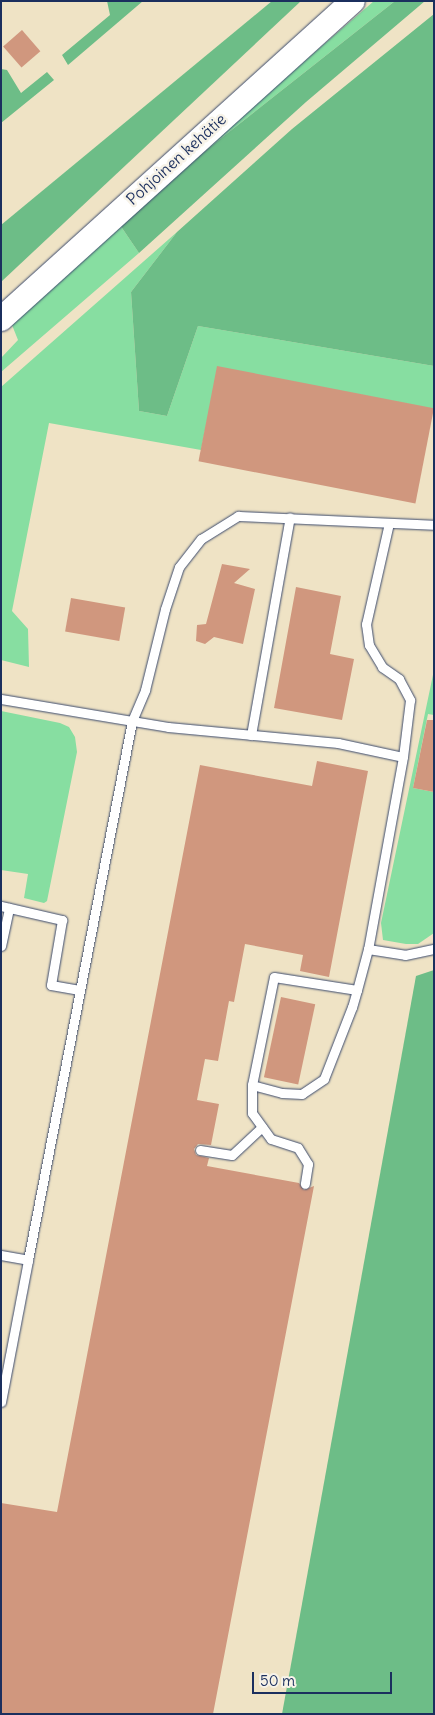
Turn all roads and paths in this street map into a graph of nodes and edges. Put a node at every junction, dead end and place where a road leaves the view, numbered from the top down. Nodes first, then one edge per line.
1 (353, 1) edge
2 (1, 318) edge
3 (290, 516) junction
4 (389, 523) junction
5 (434, 525) edge
6 (1, 699) edge
7 (132, 721) junction
8 (251, 735) junction
9 (403, 756) junction
10 (5, 907) edge
11 (1, 946) edge
12 (368, 949) junction
13 (434, 949) edge
14 (80, 990) junction
15 (356, 990) junction
16 (252, 1085) junction
17 (262, 1127) junction
18 (200, 1150) dead end
19 (305, 1184) dead end
20 (1, 1256) edge
21 (28, 1260) junction
22 (1, 1402) edge

1 - 2 main road, Pohjoinen kehätie
3 - 4 lane
3 - 7 lane
3 - 8 lane
4 - 5 lane
4 - 9 lane
6 - 7 lane
7 - 8 lane
7 - 14 lane
8 - 9 lane
9 - 12 lane
10 - 11 lane
10 - 14 lane
12 - 13 lane
12 - 15 lane
14 - 21 lane
15 - 16 lane
15 - 16 lane
16 - 17 lane
17 - 18 lane
17 - 19 lane
20 - 21 lane
21 - 22 lane

